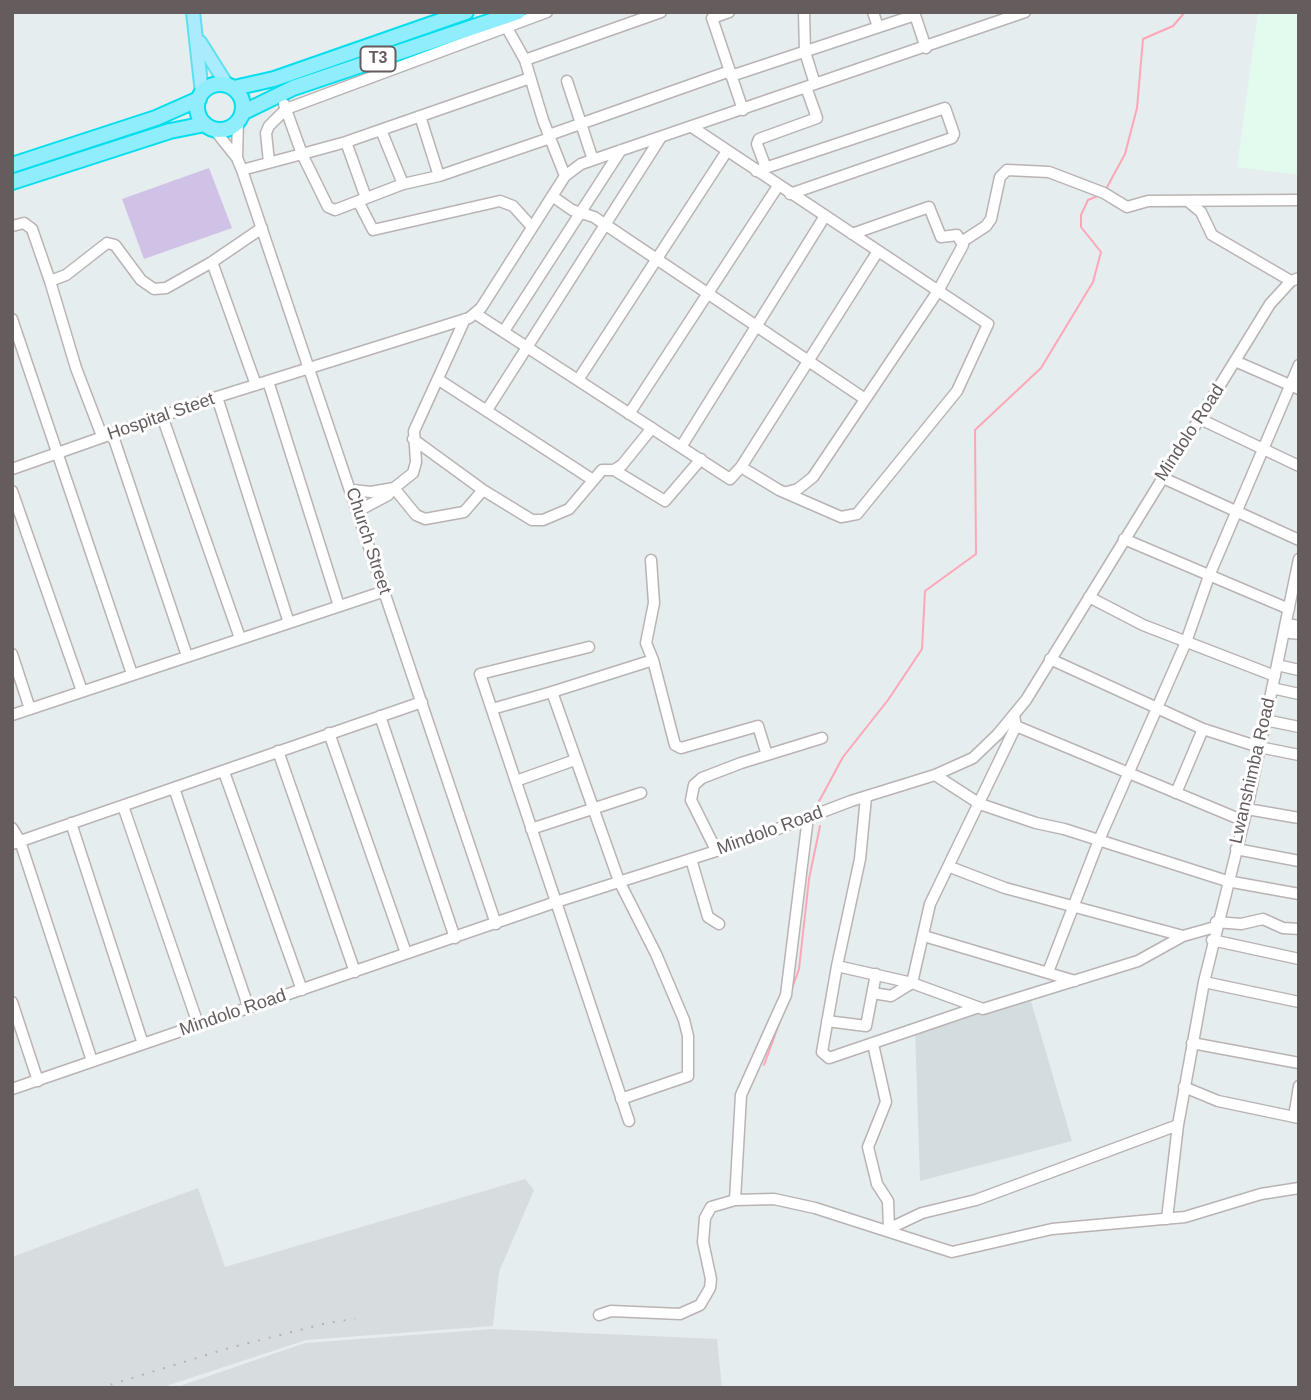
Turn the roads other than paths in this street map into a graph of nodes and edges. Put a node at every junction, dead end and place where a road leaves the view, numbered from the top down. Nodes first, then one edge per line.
1 (193, 12) edge
2 (466, 12) edge
3 (517, 12) edge
4 (547, 12) edge
5 (661, 12) edge
6 (729, 12) edge
7 (804, 12) edge
8 (873, 12) edge
9 (1025, 12) edge
10 (914, 13) edge
11 (711, 15) edge
12 (504, 22) junction
13 (878, 27) junction
14 (197, 35) junction
15 (926, 48) junction
16 (805, 52) junction
17 (525, 60) junction
18 (731, 74) junction
19 (530, 78) junction
20 (567, 81) dead end
21 (811, 86) junction
22 (230, 87) junction
23 (280, 93) junction
24 (200, 96) junction
25 (286, 109) junction
26 (743, 110) junction
27 (420, 116) junction
28 (240, 117) junction
29 (580, 124) junction
30 (209, 126) junction
31 (692, 127) junction
32 (381, 130) junction
33 (549, 136) junction
34 (662, 137) junction
35 (346, 142) junction
36 (621, 150) junction
37 (727, 151) junction
38 (302, 154) junction
39 (237, 159) junction
40 (593, 160) junction
41 (269, 162) junction
42 (12, 165) edge
43 (242, 170) junction
44 (761, 170) junction
45 (439, 176) junction
46 (565, 176) junction
47 (12, 182) edge
48 (403, 184) junction
49 (778, 186) junction
50 (790, 194) junction
51 (552, 196) junction
52 (362, 200) junction
53 (1299, 201) edge
54 (1190, 203) junction
55 (582, 212) junction
56 (825, 216) junction
57 (12, 226) edge
58 (606, 226) junction
59 (532, 227) junction
60 (262, 229) junction
61 (852, 234) junction
62 (963, 241) junction
63 (877, 251) junction
64 (656, 260) junction
65 (212, 262) junction
66 (1295, 279) edge
67 (50, 281) junction
68 (938, 290) junction
69 (707, 293) junction
70 (476, 314) junction
71 (12, 319) edge
72 (465, 319) junction
73 (756, 324) junction
74 (503, 331) junction
75 (528, 347) junction
76 (807, 358) junction
77 (1235, 361) junction
78 (1299, 365) edge
79 (310, 367) junction
80 (439, 380) junction
81 (578, 380) junction
82 (268, 381) junction
83 (256, 385) junction
84 (1294, 387) edge
85 (217, 397) junction
86 (865, 399) junction
87 (487, 410) junction
88 (629, 414) junction
89 (162, 416) junction
90 (1200, 419) junction
91 (652, 428) junction
92 (107, 435) junction
93 (413, 439) junction
94 (681, 447) junction
95 (1262, 449) junction
96 (57, 453) junction
97 (701, 459) junction
98 (1299, 466) edge
99 (741, 467) junction
100 (12, 469) edge
101 (614, 470) junction
102 (1161, 477) junction
103 (593, 480) junction
104 (394, 488) junction
105 (352, 489) junction
106 (483, 490) junction
107 (12, 491) edge
108 (787, 492) junction
109 (358, 511) junction
110 (1237, 514) junction
111 (1124, 539) junction
112 (1299, 540) edge
113 (1299, 559) edge
114 (651, 560) dead end
115 (1209, 576) junction
116 (385, 591) junction
117 (1089, 597) junction
118 (340, 606) junction
119 (1289, 609) junction
120 (289, 623) junction
121 (1299, 626) edge
122 (1285, 628) junction
123 (1299, 634) edge
124 (240, 638) junction
125 (1186, 642) junction
126 (589, 647) dead end
127 (12, 654) edge
128 (187, 656) junction
129 (1051, 659) junction
130 (653, 660) junction
131 (1277, 665) junction
132 (1299, 670) edge
133 (132, 674) junction
134 (1275, 676) junction
135 (1272, 688) junction
136 (82, 691) junction
137 (552, 692) junction
138 (1299, 694) edge
139 (422, 702) junction
140 (1157, 706) junction
141 (30, 709) junction
142 (492, 709) junction
143 (12, 715) edge
144 (380, 716) junction
145 (1265, 720) junction
146 (1015, 721) junction
147 (1299, 727) edge
148 (1203, 729) junction
149 (329, 733) junction
150 (822, 738) dead end
151 (1259, 747) junction
152 (278, 751) junction
153 (767, 755) junction
154 (1299, 755) edge
155 (575, 760) junction
156 (224, 772) junction
157 (1129, 772) junction
158 (935, 775) junction
159 (516, 782) junction
160 (174, 788) junction
161 (640, 793) dead end
162 (1176, 793) junction
163 (866, 797) junction
164 (980, 804) junction
165 (123, 806) junction
166 (594, 808) junction
167 (1247, 809) junction
168 (808, 817) junction
169 (1299, 818) edge
170 (1244, 821) junction
171 (71, 823) junction
172 (12, 828) edge
173 (531, 829) junction
174 (1099, 840) junction
175 (16, 842) edge
176 (1236, 849) junction
177 (716, 850) junction
178 (691, 859) junction
179 (1299, 861) edge
180 (950, 867) junction
181 (619, 881) junction
182 (1227, 881) junction
183 (1299, 894) edge
184 (556, 902) junction
185 (1072, 906) junction
186 (496, 924) junction
187 (719, 924) dead end
188 (1216, 925) junction
189 (1299, 929) edge
190 (924, 936) junction
191 (1183, 936) junction
192 (455, 938) junction
193 (1212, 940) junction
194 (406, 953) junction
195 (1299, 958) edge
196 (837, 966) junction
197 (355, 972) junction
198 (1048, 972) junction
199 (876, 974) junction
200 (1076, 981) junction
201 (1204, 982) junction
202 (912, 983) junction
203 (302, 990) junction
204 (873, 993) junction
205 (12, 1002) edge
206 (1299, 1002) edge
207 (248, 1006) junction
208 (976, 1008) junction
209 (827, 1021) junction
210 (198, 1024) junction
211 (1192, 1042) junction
212 (143, 1044) junction
213 (873, 1045) junction
214 (92, 1062) junction
215 (1299, 1063) edge
216 (38, 1081) junction
217 (1184, 1087) junction
218 (12, 1089) edge
219 (1298, 1090) edge
220 (621, 1099) junction
221 (1296, 1117) edge
222 (629, 1121) dead end
223 (1178, 1125) junction
224 (1299, 1188) edge
225 (734, 1200) junction
226 (1167, 1219) junction
227 (888, 1230) junction
228 (599, 1315) dead end

1 - 14 main road
2 - 22 highway, T3
3 - 12 highway, T3
4 - 12 street
5 - 17 street
6 - 11 street
7 - 16 street
8 - 13 street
9 - 15 street
10 - 13 street
10 - 15 street
11 - 18 street
12 - 17 street
12 - 23 highway, T3
12 - 25 street
13 - 16 street
14 - 22 main road
14 - 24 main road
15 - 21 street
16 - 18 street
16 - 21 street
17 - 19 street
18 - 26 street
18 - 29 street
19 - 27 street
19 - 33 street
20 - 29 street
21 - 26 street
21 - 44 street
22 - 24 highway
22 - 28 highway
23 - 25 street
23 - 28 highway, T3
24 - 30 highway
24 - 42 highway
25 - 38 street
25 - 41 street
26 - 31 street
27 - 32 street
27 - 45 street
28 - 30 highway
28 - 39 street
29 - 33 street
29 - 40 street
30 - 39 street
30 - 47 highway
31 - 34 street
31 - 37 street
32 - 35 street
32 - 48 street
33 - 45 street
33 - 46 street
34 - 36 street
34 - 58 street
35 - 38 street
35 - 52 street
36 - 40 street
36 - 55 street
37 - 44 street
37 - 64 street
38 - 41 street
38 - 52 street
39 - 43 street, Church Street
40 - 46 street
41 - 43 street
43 - 60 street, Church Street
44 - 49 street
44 - 50 street
45 - 48 street
46 - 51 street
48 - 52 street
49 - 50 street
49 - 69 street
50 - 56 street
51 - 55 street
51 - 59 street
52 - 59 street
53 - 54 street
54 - 62 street
54 - 66 street
55 - 58 street
55 - 74 street
56 - 61 street
56 - 73 street
57 - 67 street
58 - 64 street
58 - 75 street
59 - 70 street
60 - 65 street
60 - 79 street, Church Street
61 - 62 street
61 - 63 street
62 - 68 street
63 - 68 street
63 - 76 street
64 - 69 street
64 - 81 street
65 - 67 street
65 - 83 street
66 - 77 street, Mindolo Road
67 - 92 street
68 - 86 street
68 - 108 street
69 - 73 street
69 - 88 street
70 - 72 street, Hospital Steet
70 - 74 street
71 - 96 street
72 - 79 street, Hospital Steet
72 - 80 street
73 - 76 street
73 - 94 street
74 - 75 street
75 - 81 street
75 - 87 street
76 - 86 street
76 - 99 street
77 - 84 street
77 - 90 street, Mindolo Road
78 - 84 street
79 - 82 street, Hospital Steet
79 - 105 street, Church Street
80 - 87 street
80 - 93 street
81 - 88 street
82 - 83 street, Hospital Steet
82 - 118 street
83 - 85 street, Hospital Steet
84 - 95 street
85 - 89 street, Hospital Steet
85 - 120 street
86 - 108 street
87 - 103 street
88 - 91 street
89 - 92 street, Hospital Steet
89 - 124 street
90 - 95 street
90 - 102 street, Mindolo Road
91 - 94 street
91 - 101 street
92 - 96 street, Hospital Steet
92 - 128 street
93 - 104 street
93 - 106 street
94 - 97 street
95 - 98 street
95 - 110 street
96 - 100 street, Hospital Steet
96 - 133 street
97 - 99 street
97 - 101 street
99 - 108 street
101 - 103 street
102 - 110 street
102 - 111 street, Mindolo Road
103 - 106 street
104 - 105 street
104 - 106 street
104 - 109 street
105 - 109 street, Church Street
107 - 136 street
109 - 116 street, Church Street
110 - 112 street
110 - 115 street
111 - 115 street
111 - 117 street, Mindolo Road
113 - 119 street, Lwanshimba Road
114 - 130 street
115 - 119 street
115 - 125 street
116 - 118 street
116 - 139 street, Church Street
117 - 125 street
117 - 129 street, Mindolo Road
118 - 120 street
119 - 122 street, Lwanshimba Road
120 - 124 street
121 - 122 street
122 - 123 street
122 - 131 street, Lwanshimba Road
124 - 128 street
125 - 134 street
125 - 140 street
126 - 142 street
127 - 141 street
128 - 133 street
129 - 140 street
129 - 146 street, Mindolo Road
130 - 137 street
130 - 153 street
131 - 132 street
131 - 134 street, Lwanshimba Road
133 - 136 street
134 - 135 street, Lwanshimba Road
135 - 138 street
135 - 145 street, Lwanshimba Road
136 - 141 street
137 - 142 street
137 - 155 street
139 - 144 street
139 - 186 street, Church Street
140 - 148 street
140 - 157 street
141 - 143 street
142 - 159 street
144 - 149 street
144 - 192 street
145 - 147 street
145 - 151 street, Lwanshimba Road
146 - 157 street
146 - 158 street, Mindolo Road
146 - 164 street
148 - 151 street
148 - 162 street
149 - 152 street
149 - 194 street
150 - 153 street
151 - 154 street
151 - 167 street, Lwanshimba Road
152 - 156 street
152 - 197 street
153 - 177 street
155 - 159 street
155 - 166 street
156 - 160 street
156 - 203 street
157 - 162 street
157 - 174 street
158 - 163 street, Mindolo Road
158 - 164 street
159 - 173 street
160 - 165 street
160 - 207 street
161 - 166 street
162 - 170 street
163 - 168 street, Mindolo Road
163 - 196 street
164 - 174 street
164 - 180 street
165 - 171 street
165 - 210 street
166 - 173 street
166 - 181 street
167 - 169 street
167 - 170 street, Lwanshimba Road
168 - 177 street, Mindolo Road
168 - 225 street
170 - 176 street, Lwanshimba Road
171 - 175 street
171 - 212 street
172 - 175 street
173 - 184 street
174 - 182 street
174 - 185 street
175 - 214 street
176 - 179 street
176 - 182 street, Lwanshimba Road
177 - 178 street, Mindolo Road
178 - 181 street, Mindolo Road
178 - 187 street
180 - 185 street
180 - 190 street
181 - 184 street, Mindolo Road
181 - 220 street
182 - 183 street
182 - 188 street, Lwanshimba Road
184 - 186 street, Mindolo Road
184 - 220 street
185 - 191 street
185 - 198 street
186 - 192 street, Mindolo Road
188 - 189 street
188 - 191 street
188 - 193 street, Lwanshimba Road
190 - 198 street
190 - 202 street
191 - 200 street
192 - 194 street, Mindolo Road
193 - 195 street
193 - 201 street, Lwanshimba Road
194 - 197 street, Mindolo Road
196 - 199 street
196 - 209 street
197 - 203 street, Mindolo Road
198 - 200 street
199 - 202 street
199 - 204 street
200 - 208 street
201 - 206 street
201 - 211 street, Lwanshimba Road
202 - 204 street
202 - 208 street
203 - 207 street, Mindolo Road
204 - 209 street
205 - 216 street
207 - 210 street, Mindolo Road
208 - 213 street
209 - 213 street
210 - 212 street, Mindolo Road
211 - 215 street
211 - 217 street, Lwanshimba Road
212 - 214 street, Mindolo Road
213 - 227 street
214 - 216 street, Mindolo Road
216 - 218 street, Mindolo Road
217 - 221 street
217 - 223 street, Lwanshimba Road
219 - 221 street
220 - 222 street
223 - 226 street, Lwanshimba Road
223 - 227 street
224 - 226 street
225 - 227 street
225 - 228 street
226 - 227 street

